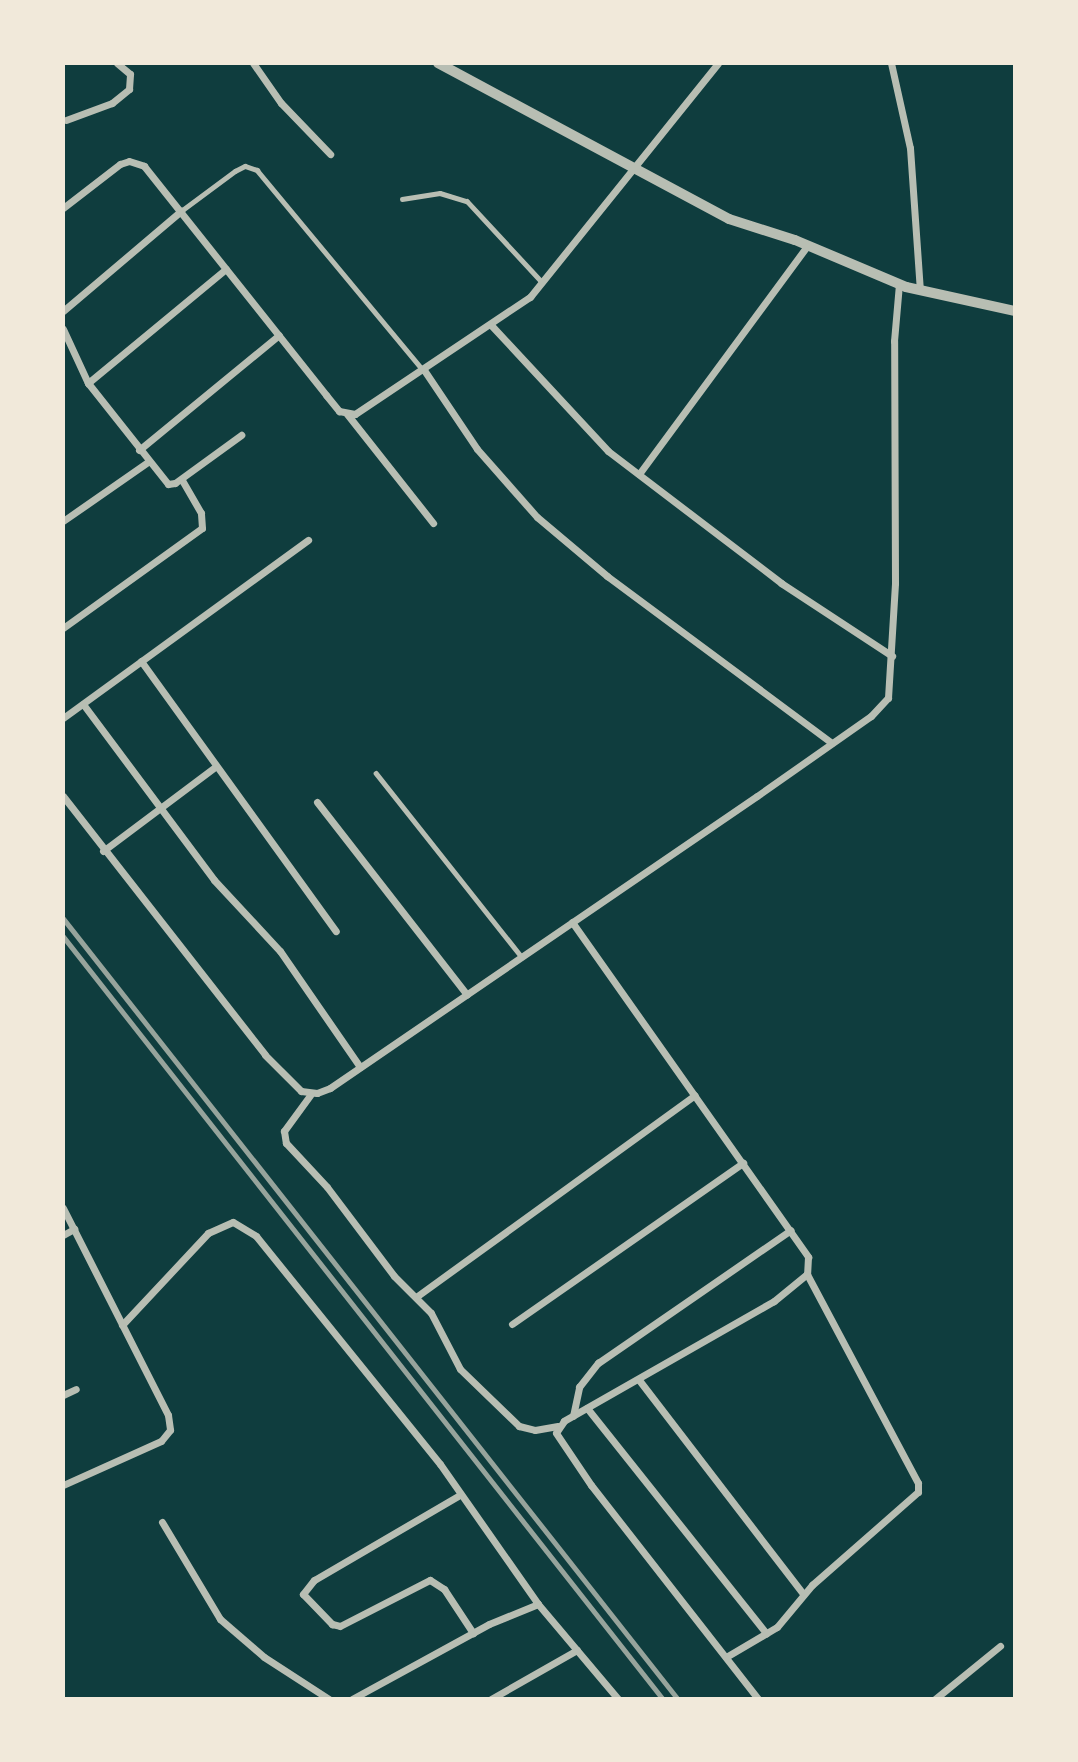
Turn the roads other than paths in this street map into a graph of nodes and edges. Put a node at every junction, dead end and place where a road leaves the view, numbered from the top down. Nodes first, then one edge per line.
1 (117, 63) edge
2 (253, 63) edge
3 (438, 63) edge
4 (718, 63) edge
5 (891, 63) edge
6 (66, 120) dead end
7 (330, 154) dead end
8 (636, 169) junction
9 (402, 198) dead end
10 (63, 208) edge
11 (181, 211) junction
12 (808, 245) junction
13 (226, 269) junction
14 (543, 283) junction
15 (899, 284) junction
16 (920, 290) junction
17 (63, 311) edge
18 (1015, 311) edge
19 (491, 325) junction
20 (63, 329) edge
21 (279, 335) junction
22 (424, 370) junction
23 (88, 383) junction
24 (347, 414) junction
25 (241, 435) dead end
26 (139, 450) junction
27 (148, 462) junction
28 (639, 474) junction
29 (181, 479) junction
30 (63, 521) edge
31 (433, 523) dead end
32 (308, 541) dead end
33 (63, 628) edge
34 (892, 656) junction
35 (141, 661) junction
36 (83, 704) junction
37 (63, 718) edge
38 (832, 743) junction
39 (215, 767) junction
40 (376, 773) dead end
41 (63, 796) edge
42 (317, 802) dead end
43 (160, 808) junction
44 (103, 852) junction
45 (572, 922) junction
46 (336, 930) dead end
47 (522, 957) junction
48 (467, 995) junction
49 (360, 1067) junction
50 (311, 1094) junction
51 (695, 1095) junction
52 (743, 1163) junction
53 (63, 1208) edge
54 (74, 1229) junction
55 (790, 1230) junction
56 (63, 1235) edge
57 (807, 1274) junction
58 (416, 1297) junction
59 (513, 1324) dead end
60 (122, 1325) junction
61 (639, 1380) junction
62 (76, 1389) dead end
63 (63, 1395) edge
64 (587, 1408) junction
65 (573, 1416) junction
66 (558, 1426) junction
67 (63, 1485) edge
68 (458, 1496) junction
69 (162, 1522) dead end
70 (803, 1594) junction
71 (538, 1604) junction
72 (473, 1633) junction
73 (766, 1633) junction
74 (1000, 1646) dead end
75 (577, 1650) junction
76 (726, 1657) junction
77 (329, 1699) edge
78 (352, 1699) edge
79 (491, 1699) edge
80 (618, 1699) edge
81 (758, 1699) edge
82 (935, 1699) edge

1 - 6 street
2 - 7 street
3 - 8 street
4 - 8 street
5 - 16 street
8 - 12 street
8 - 14 street
9 - 14 lane
10 - 11 street
11 - 13 street
11 - 17 street
11 - 22 lane
12 - 15 street
12 - 28 street
13 - 21 street
13 - 23 street
14 - 19 street
15 - 16 street
15 - 34 street
16 - 18 street
19 - 22 street
19 - 28 street
20 - 23 street
21 - 24 street
21 - 26 street
22 - 24 street
22 - 38 street
23 - 26 street
24 - 31 street
25 - 29 street
26 - 27 street
27 - 29 street
27 - 30 street
28 - 34 street
29 - 33 street
32 - 35 street
34 - 38 street
35 - 36 street
35 - 39 street
36 - 37 street
36 - 43 street
38 - 45 street
39 - 43 street
39 - 46 street
40 - 47 lane
41 - 44 street
42 - 48 street
43 - 44 street
43 - 49 street
44 - 50 street
45 - 47 street
45 - 51 street
47 - 48 street
48 - 49 street
49 - 50 street
50 - 58 street
51 - 52 street
51 - 58 street
52 - 55 street
52 - 59 street
53 - 54 street
54 - 56 street
54 - 60 street
55 - 57 street
55 - 65 street
57 - 61 street
57 - 70 street
58 - 66 street
60 - 67 street
60 - 68 street
61 - 64 street
61 - 70 street
62 - 63 street
64 - 65 street
64 - 73 street
65 - 66 street
66 - 76 street
68 - 71 street
68 - 72 street
69 - 77 street
70 - 73 street
71 - 72 street
71 - 75 street
72 - 78 street
73 - 76 street
74 - 82 street
75 - 79 street
75 - 80 street
76 - 81 street

